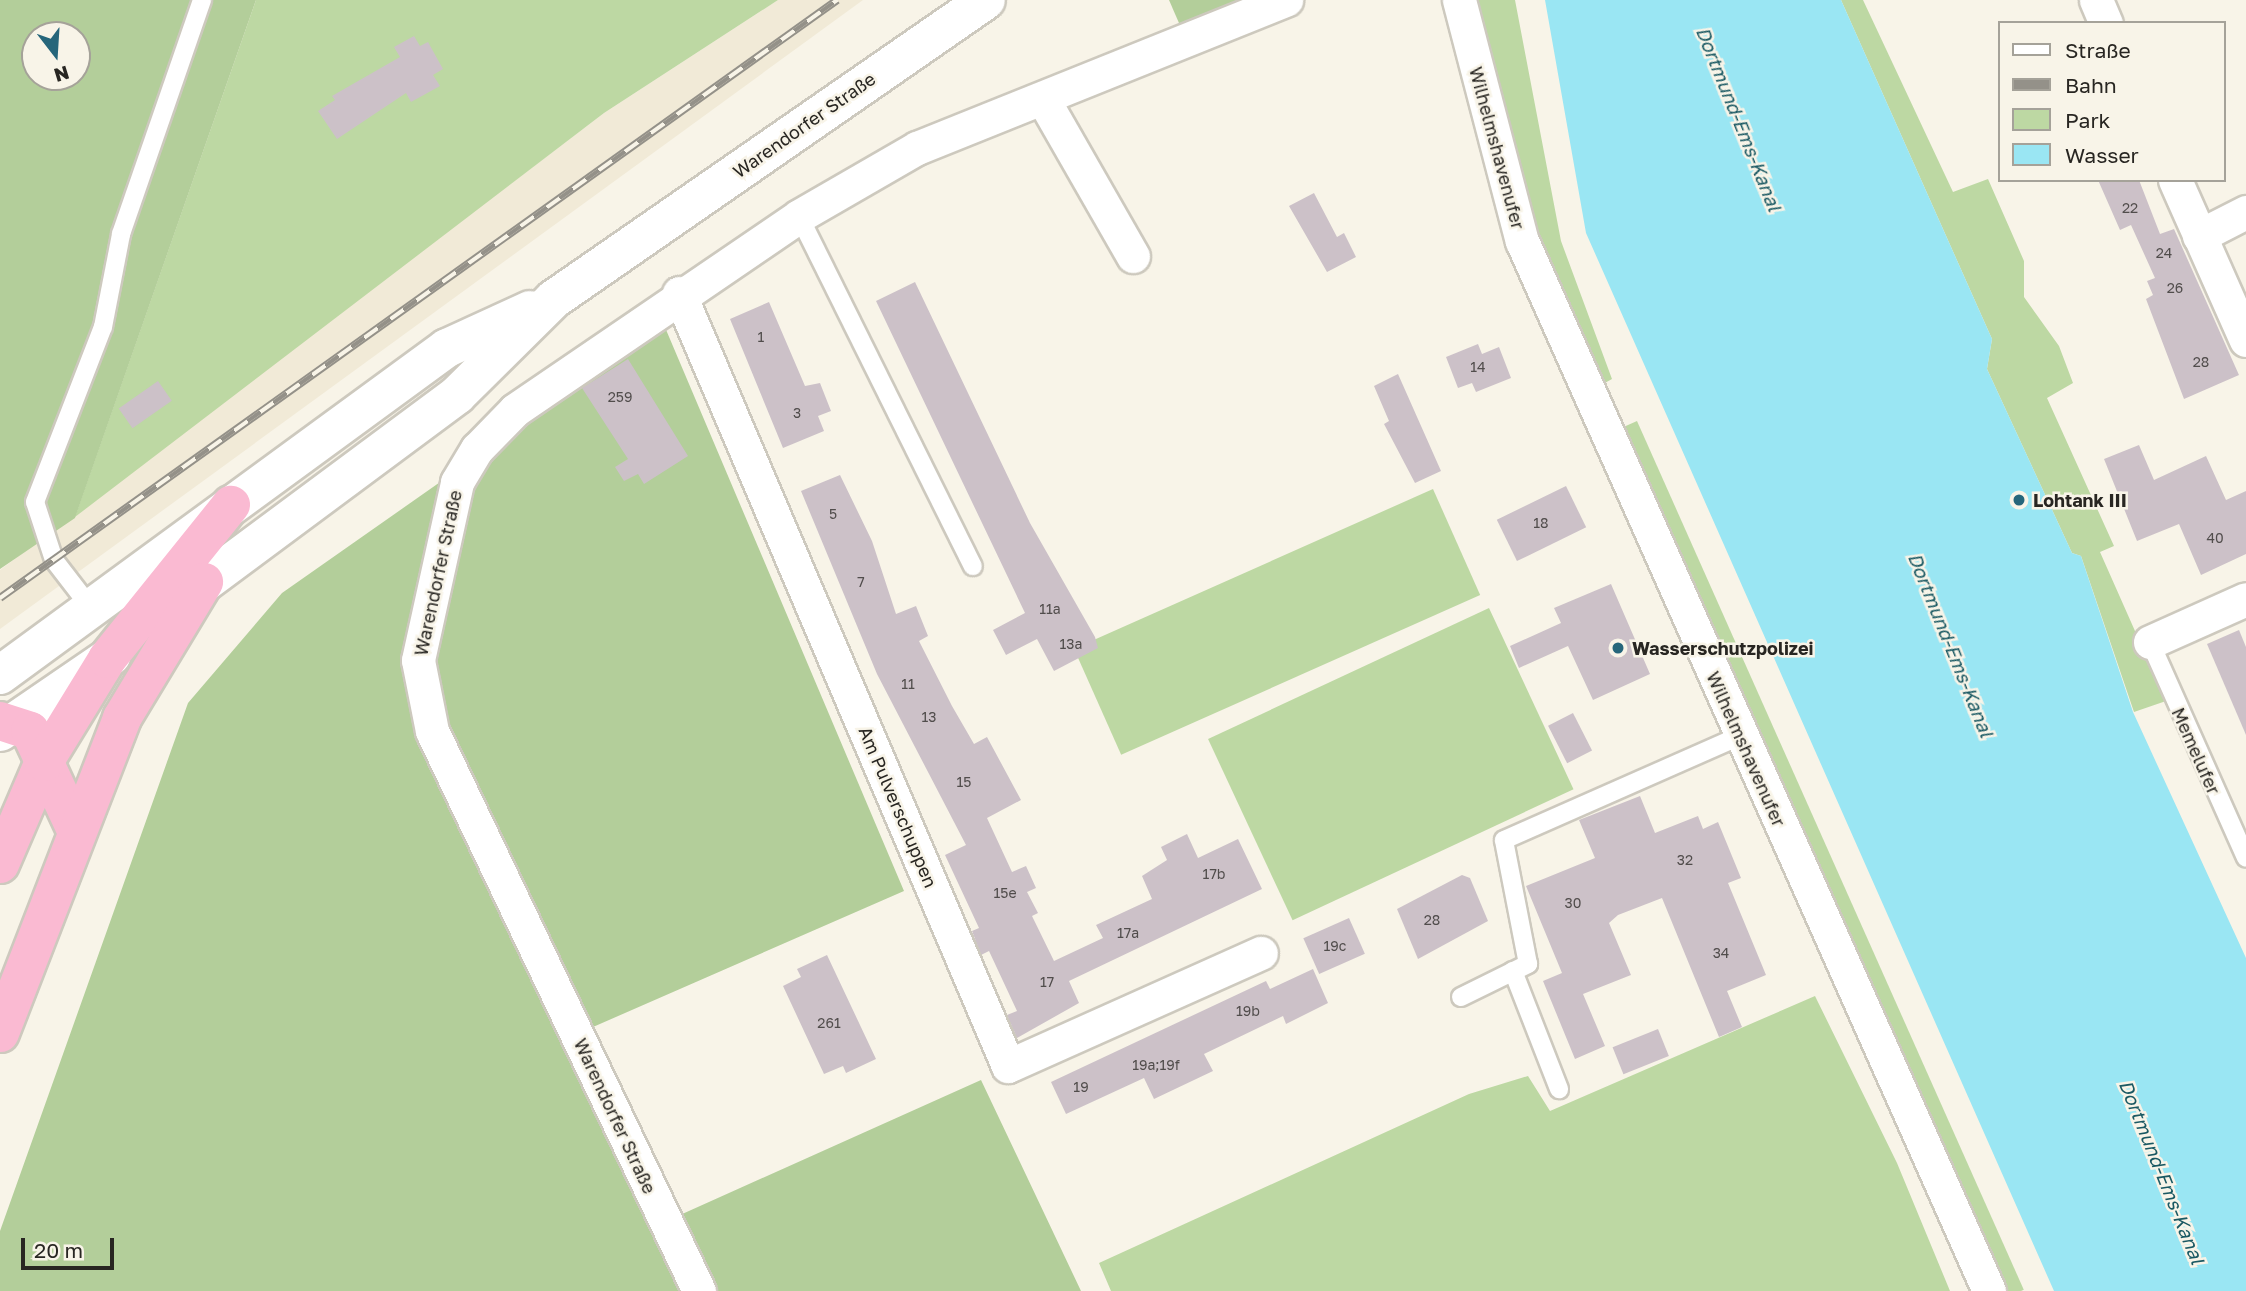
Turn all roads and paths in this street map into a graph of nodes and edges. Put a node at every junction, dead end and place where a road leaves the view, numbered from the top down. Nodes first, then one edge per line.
1 (202, 0) edge
2 (986, 0) edge
3 (1286, 0) edge
4 (1459, 0) edge
5 (2096, 0) edge
6 (2105, 21) edge
7 (1043, 99) junction
8 (2176, 182) edge
9 (2246, 212) edge
10 (799, 216) junction
11 (2199, 236) junction
12 (1133, 256) dead end
13 (679, 293) junction
14 (554, 299) junction
15 (2246, 340) edge
16 (231, 505) junction
17 (973, 566) dead end
18 (204, 582) junction
19 (2246, 599) edge
20 (91, 608) junction
21 (2150, 642) joint
22 (107, 659) junction
23 (0, 675) edge
24 (4, 725) edge
25 (1740, 736) junction
26 (44, 762) junction
27 (75, 828) junction
28 (2246, 858) edge
29 (0, 864) edge
30 (1261, 953) dead end
31 (1513, 971) junction
32 (1461, 997) dead end
33 (0, 1033) edge
34 (1559, 1089) dead end
35 (699, 1291) edge
36 (1989, 1291) edge

1 - 20 lane
2 - 14 main road, Warendorfer Straße
3 - 7 street, Warendorfer Straße
4 - 25 street, Wilhelmshavenufer
5 - 6 street
7 - 10 street, Warendorfer Straße
7 - 12 street
8 - 11 street
9 - 11 street
10 - 13 street, Warendorfer Straße
10 - 17 lane
11 - 15 street
13 - 30 street, Am Pulverschuppen
13 - 35 street, Warendorfer Straße
14 - 16 main road, Warendorfer Straße
14 - 18 main road, Warendorfer Straße
16 - 20 main road, Warendorfer Straße
16 - 22 highway
18 - 22 main road, Warendorfer Straße
18 - 27 highway
19 - 21 street
20 - 23 main road, Warendorfer Straße
21 - 28 lane, Memelufer
22 - 24 main road, Warendorfer Straße
22 - 26 highway
24 - 26 highway
25 - 31 lane
25 - 36 street, Wilhelmshavenufer
26 - 27 highway
26 - 29 highway
27 - 33 highway
31 - 32 lane
31 - 34 lane

